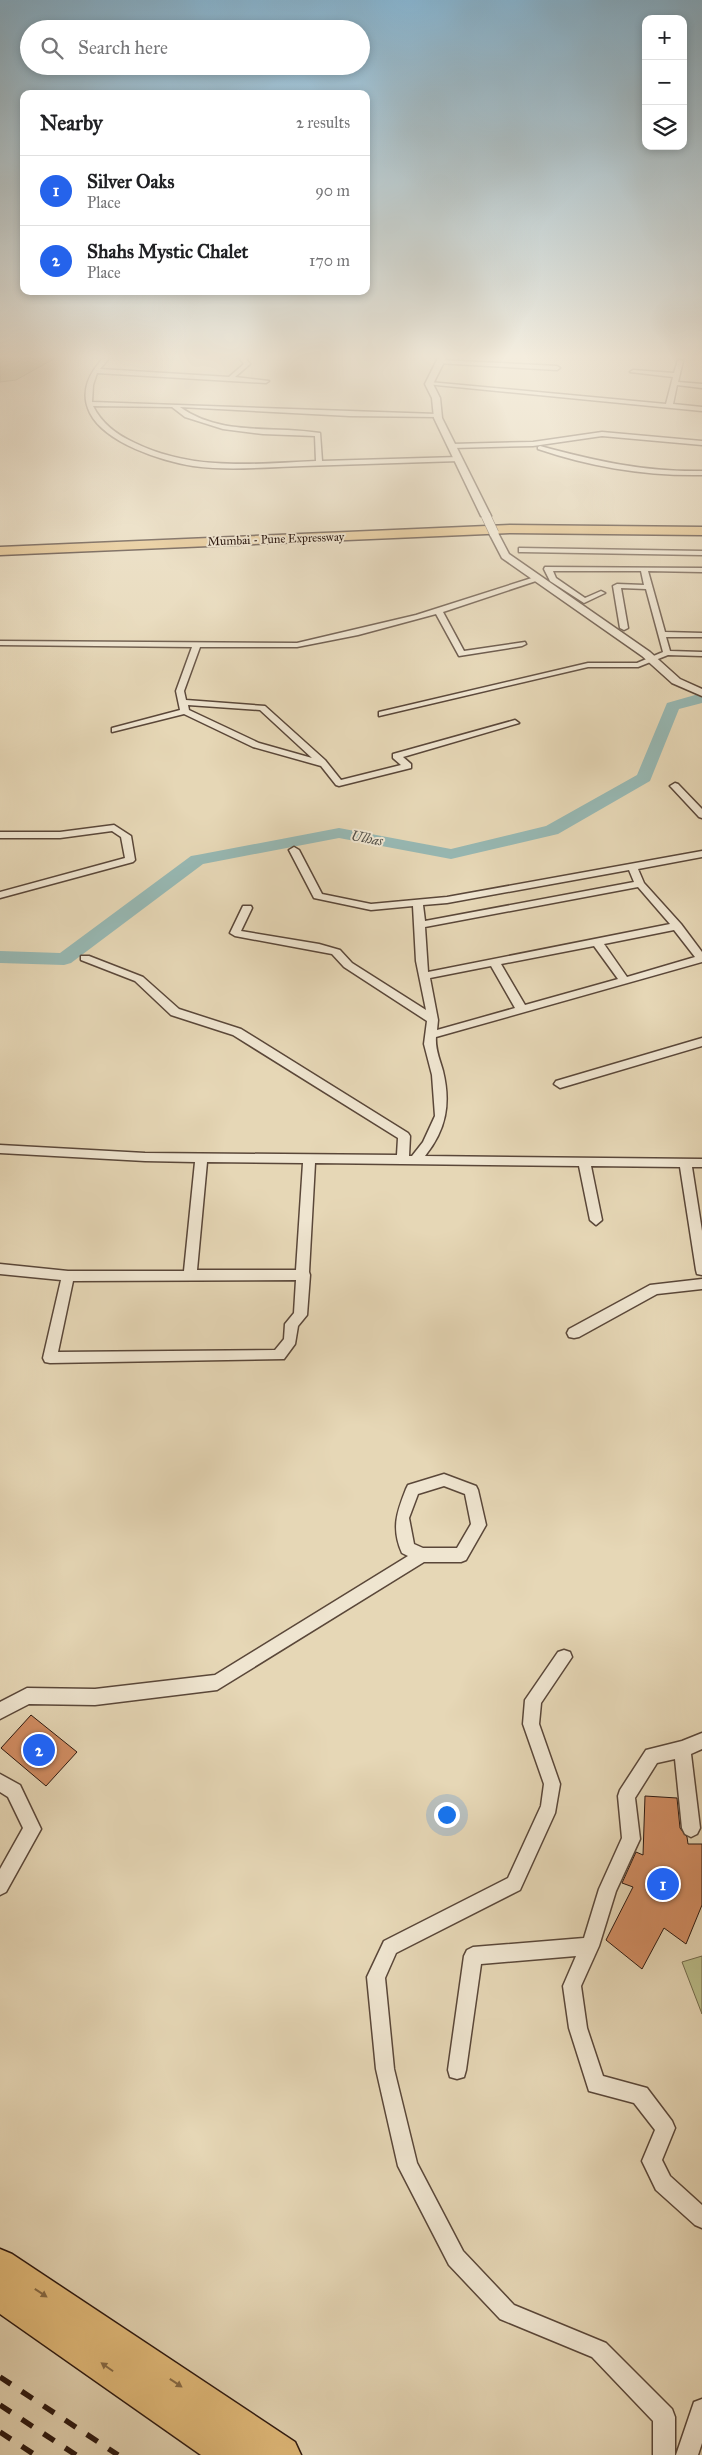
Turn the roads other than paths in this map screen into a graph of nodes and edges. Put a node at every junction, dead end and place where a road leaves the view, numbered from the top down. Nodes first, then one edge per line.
1 (464, 471) edge
2 (640, 471) edge
3 (702, 473) edge
4 (702, 522) edge
5 (702, 531) edge
6 (0, 542) edge
7 (0, 550) edge
8 (522, 550) dead end
9 (564, 551) junction
10 (702, 553) edge
11 (567, 568) junction
12 (644, 568) junction
13 (702, 570) edge
14 (538, 579) junction
15 (649, 587) junction
16 (601, 593) dead end
17 (439, 612) junction
18 (624, 628) dead end
19 (662, 634) junction
20 (702, 635) edge
21 (0, 643) edge
22 (197, 644) junction
23 (522, 644) dead end
24 (667, 653) junction
25 (702, 654) edge
26 (652, 661) junction
27 (684, 684) joint
28 (702, 693) edge
29 (184, 707) junction
30 (382, 714) dead end
31 (515, 722) dead end
32 (115, 730) dead end
33 (324, 764) junction
34 (675, 786) dead end
35 (702, 815) edge
36 (0, 835) edge
37 (294, 850) dead end
38 (702, 854) edge
39 (632, 866) junction
40 (640, 884) junction
41 (0, 895) edge
42 (418, 903) junction
43 (246, 908) dead end
44 (420, 925) junction
45 (677, 926) junction
46 (597, 942) junction
47 (85, 958) dead end
48 (702, 959) edge
49 (494, 962) junction
50 (424, 976) junction
51 (624, 980) junction
52 (521, 1008) junction
53 (433, 1020) junction
54 (431, 1035) junction
55 (702, 1042) edge
56 (560, 1084) dead end
57 (0, 1149) edge
58 (201, 1158) junction
59 (309, 1159) junction
60 (409, 1160) junction
61 (584, 1162) junction
62 (685, 1163) junction
63 (702, 1163) edge
64 (596, 1220) dead end
65 (0, 1269) edge
66 (702, 1270) edge
67 (304, 1275) junction
68 (68, 1276) junction
69 (190, 1276) junction
70 (702, 1284) edge
71 (574, 1333) dead end
72 (422, 1555) junction
73 (564, 1657) dead end
74 (0, 1711) edge
75 (702, 1742) edge
76 (682, 1749) junction
77 (0, 1782) edge
78 (691, 1828) dead end
79 (0, 1886) edge
80 (590, 1946) junction
81 (457, 2070) dead end
82 (702, 2218) edge
83 (0, 2266) edge
84 (0, 2293) edge
85 (702, 2410) edge
86 (233, 2455) edge
87 (282, 2455) edge
88 (664, 2455) edge
89 (687, 2455) edge

1 - 14 street, bridge
2 - 3 street
4 - 6 highway, Mumbai - Pune Expressway
5 - 7 highway, Mumbai - Pune Expressway
8 - 9 street
9 - 10 street
9 - 11 street
11 - 12 street
11 - 16 street
12 - 13 street
12 - 15 street
14 - 17 street
14 - 26 street
15 - 18 street
15 - 19 street
17 - 22 street
17 - 23 street
19 - 20 street
19 - 24 street
21 - 22 street
22 - 29 street
24 - 25 street
24 - 26 street
26 - 27 street
26 - 30 street
27 - 28 street
29 - 32 street
29 - 33 street
29 - 33 street
31 - 33 street
34 - 35 street
36 - 41 street
37 - 42 street
38 - 39 street
39 - 40 street
39 - 42 street
40 - 44 street
40 - 45 street
42 - 44 street
43 - 53 street
44 - 50 street
45 - 46 street
45 - 48 street
46 - 49 street
46 - 51 street
47 - 60 street
48 - 51 street
49 - 50 street
49 - 52 street
50 - 53 street
51 - 52 street
52 - 54 street
53 - 54 street
54 - 60 street
55 - 56 street
57 - 58 street
58 - 59 street
58 - 69 street
59 - 60 street
59 - 67 street
60 - 61 street
61 - 62 street
61 - 64 street
62 - 63 street
62 - 66 street
65 - 68 street
67 - 68 street
67 - 69 street
68 - 69 street
70 - 71 street
72 - 72 street
72 - 74 street
73 - 88 street
75 - 76 street
76 - 78 street
76 - 80 street
77 - 79 street
80 - 81 street
80 - 82 street
83 -> 87 highway
86 -> 84 highway
85 - 89 street

